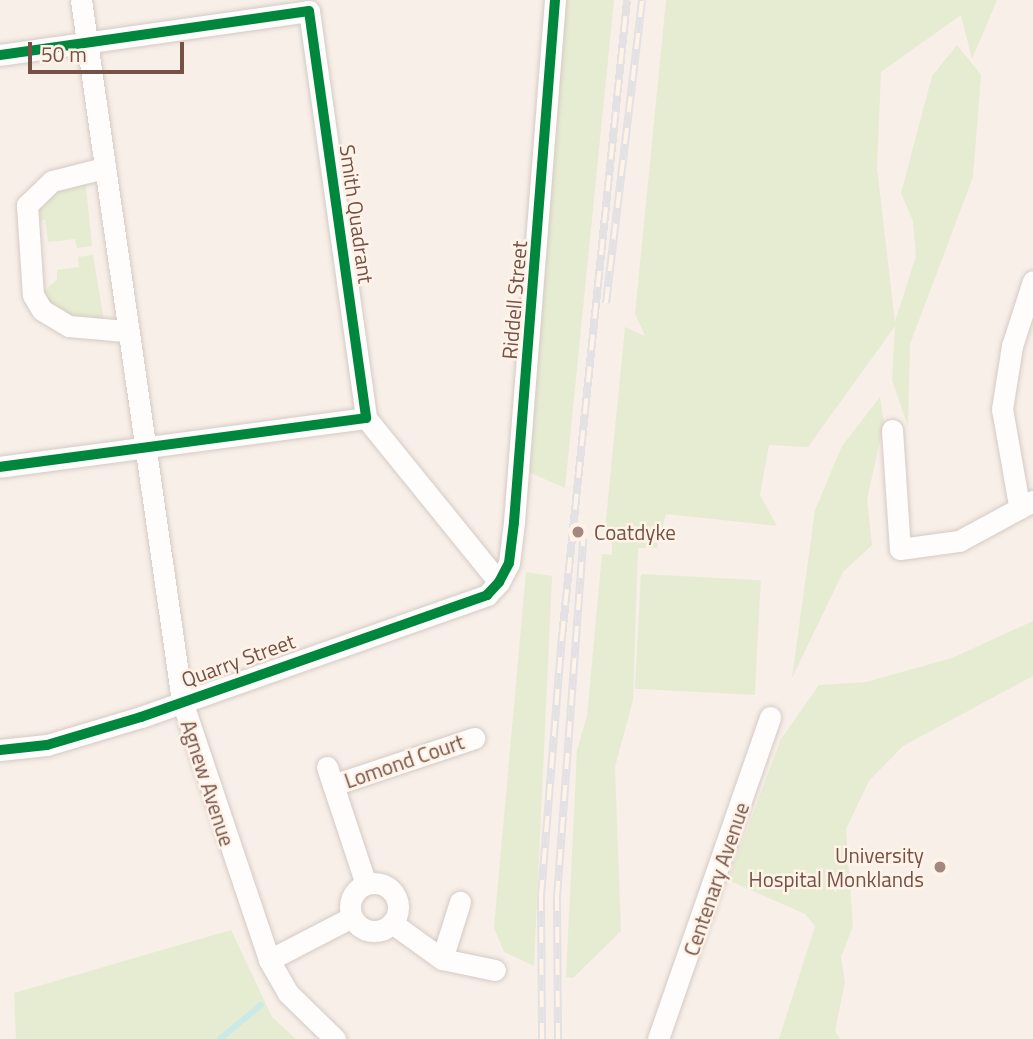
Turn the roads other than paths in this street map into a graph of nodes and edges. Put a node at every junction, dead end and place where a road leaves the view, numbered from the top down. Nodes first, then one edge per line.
1 (81, 0) edge
2 (555, 0) edge
3 (316, 6) edge
4 (87, 42) junction
5 (0, 55) edge
6 (104, 168) junction
7 (1033, 281) edge
8 (125, 331) junction
9 (366, 418) junction
10 (892, 430) dead end
11 (141, 453) junction
12 (0, 467) edge
13 (1026, 503) edge
14 (493, 588) junction
15 (182, 701) junction
16 (770, 717) dead end
17 (474, 738) dead end
18 (0, 750) edge
19 (366, 884) junction
20 (460, 902) dead end
21 (352, 917) junction
22 (393, 923) junction
23 (442, 959) junction
24 (269, 960) junction
25 (495, 970) dead end
26 (335, 1039) edge
27 (658, 1039) edge

1 - 4 street, Agnew Avenue
2 - 14 street, Riddell Street
3 - 4 street, Smith Quadrant
3 - 9 street, Smith Quadrant
4 - 5 street, Smith Quadrant
4 - 6 street, Agnew Avenue
6 - 8 street, Agnew Avenue
6 - 8 street
7 - 13 street
8 - 11 street, Agnew Avenue
9 - 11 street
9 - 14 street
10 - 13 street
11 - 12 street
11 - 15 street, Agnew Avenue
14 - 15 street, Quarry Street
15 - 18 street, Quarry Street
15 - 24 street, Agnew Avenue
16 - 27 street, Centenary Avenue
17 - 19 street, Lomond Court
19 - 21 street
19 - 22 street
20 - 23 street
21 - 22 street
21 - 24 street
22 - 23 street
23 - 25 street
24 - 26 street, Agnew Avenue

